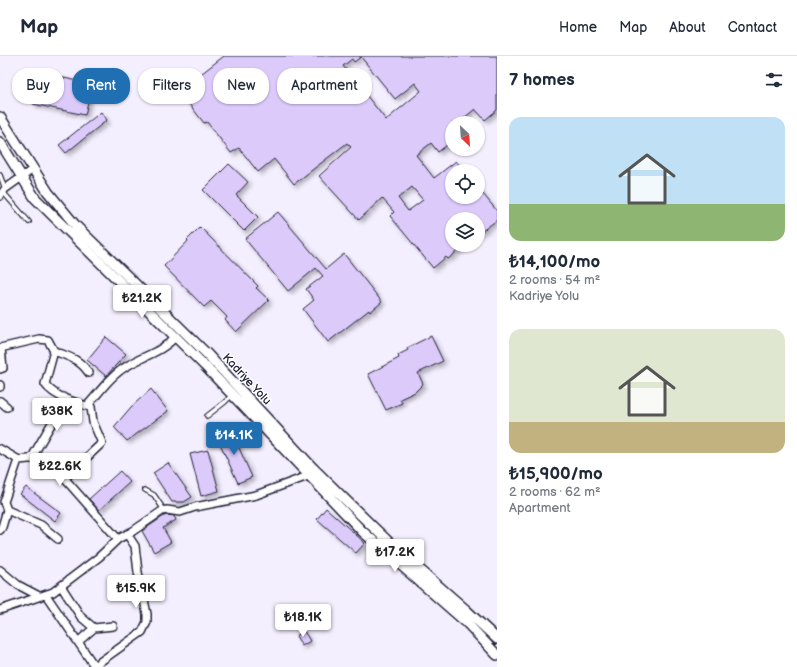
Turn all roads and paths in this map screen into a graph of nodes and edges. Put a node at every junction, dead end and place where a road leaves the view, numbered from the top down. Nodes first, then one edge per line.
1 (0, 117) edge
2 (0, 142) edge
3 (33, 169) junction
4 (0, 175) edge
5 (22, 177) junction
6 (3, 192) edge
7 (29, 222) dead end
8 (175, 337) junction
9 (0, 348) edge
10 (54, 351) junction
11 (0, 369) edge
12 (89, 373) dead end
13 (232, 395) junction
14 (63, 397) junction
15 (0, 401) edge
16 (87, 406) junction
17 (7, 407) dead end
18 (207, 416) dead end
19 (0, 449) edge
20 (31, 459) junction
21 (18, 460) junction
22 (311, 472) junction
23 (64, 478) junction
24 (145, 490) dead end
25 (7, 510) junction
26 (164, 510) junction
27 (0, 530) edge
28 (128, 534) junction
29 (58, 539) dead end
30 (118, 539) junction
31 (0, 570) edge
32 (61, 586) junction
33 (42, 596) junction
34 (0, 610) edge
35 (113, 626) dead end
36 (94, 628) junction
37 (497, 639) edge
38 (78, 642) junction
39 (497, 655) edge
40 (94, 666) edge

1 - 3 main road, Kadriye Yolu
2 - 5 main road, Kadriye Yolu
3 - 5 street
3 - 22 main road, Kadriye Yolu
4 - 6 lane
5 - 6 street
5 - 8 main road, Kadriye Yolu
6 - 7 lane
8 - 13 main road, Kadriye Yolu
8 - 16 street
9 - 10 street
9 - 11 street
10 - 12 street
10 - 14 street
13 - 18 lane
13 - 22 main road, Kadriye Yolu
14 - 16 street
14 - 20 street
15 - 17 street
16 - 23 street
19 - 21 street
20 - 21 street
20 - 23 street
21 - 25 street
22 - 26 street
22 - 37 main road, Kadriye Yolu
22 - 39 main road, Kadriye Yolu
23 - 30 street
24 - 26 lane
25 - 27 street
25 - 29 street
26 - 28 street
28 - 30 street
28 - 40 street
30 - 32 street
31 - 33 street
32 - 33 street
32 - 36 street
33 - 34 street
33 - 38 street
35 - 36 street
36 - 38 street
38 - 40 street

